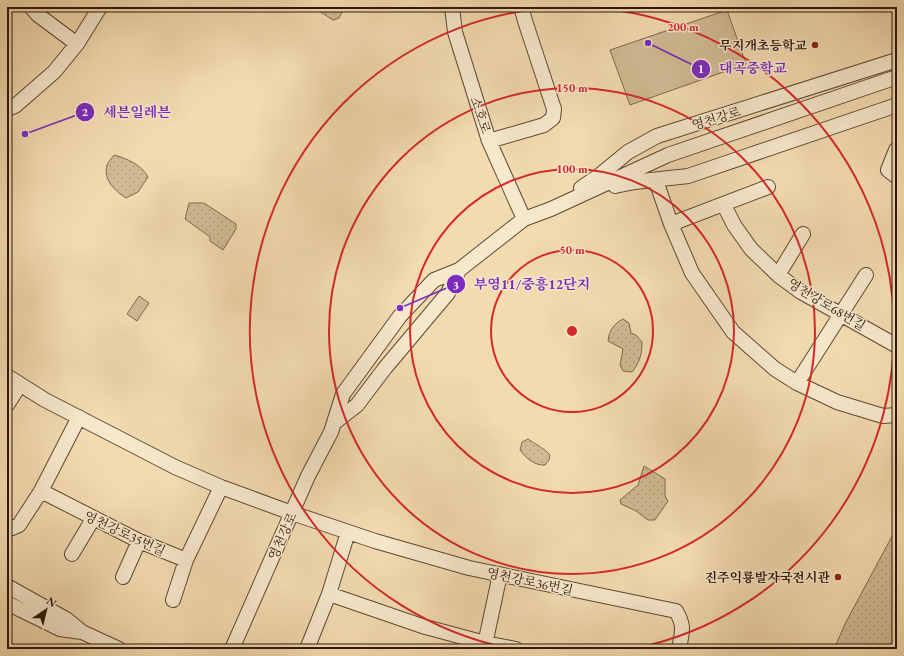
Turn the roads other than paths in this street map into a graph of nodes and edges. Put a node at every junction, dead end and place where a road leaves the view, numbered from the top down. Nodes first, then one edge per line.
1 (31, 7) edge
2 (100, 7) edge
3 (452, 7) edge
4 (522, 7) edge
5 (77, 44) junction
6 (897, 60) edge
7 (897, 77) edge
8 (897, 105) edge
9 (7, 109) edge
10 (490, 141) junction
11 (897, 149) edge
12 (897, 177) edge
13 (656, 181) junction
14 (768, 187) dead end
15 (724, 205) junction
16 (551, 209) junction
17 (524, 219) junction
18 (671, 224) junction
19 (803, 234) dead end
20 (459, 270) junction
21 (778, 275) junction
22 (866, 275) dead end
23 (842, 314) junction
24 (897, 346) edge
25 (7, 376) edge
26 (798, 383) junction
27 (20, 385) junction
28 (7, 405) edge
29 (897, 415) edge
30 (79, 417) junction
31 (334, 423) junction
32 (220, 487) junction
33 (41, 491) junction
34 (292, 513) junction
35 (93, 519) junction
36 (7, 530) edge
37 (348, 532) junction
38 (139, 541) junction
39 (72, 554) dead end
40 (186, 560) junction
41 (500, 574) junction
42 (123, 577) dead end
43 (7, 586) edge
44 (329, 594) junction
45 (173, 600) dead end
46 (7, 602) edge
47 (82, 632) junction
48 (485, 646) edge
49 (119, 649) edge
50 (232, 649) edge
51 (307, 649) edge
52 (516, 649) edge
53 (679, 649) edge

1 - 5 street
2 - 5 street
3 - 10 street, 소호로
4 - 10 street
5 - 9 street
6 - 16 street, 영천강로
7 - 16 street, 영천강로
8 - 13 street, 영천강로
10 - 17 street, 소호로
11 - 12 street
13 - 16 street, 영천강로
13 - 18 street
14 - 15 street
15 - 18 street
15 - 21 street, 영천강로68번길
16 - 17 street, 영천강로
17 - 20 street, 영천강로
18 - 26 street
19 - 21 street
20 - 31 street, 영천강로
20 - 31 street, 영천강로
21 - 23 street, 영천강로68번길
22 - 23 street
23 - 24 street, 영천강로68번길
23 - 26 street
25 - 27 street
26 - 29 street
27 - 28 street
27 - 30 street
30 - 32 street
30 - 33 street
31 - 34 street, 영천강로
32 - 34 street
32 - 40 street
33 - 35 street, 영천강로35번길
33 - 36 street
34 - 37 street, 영천강로36번길
34 - 50 street, 영천강로
35 - 38 street, 영천강로35번길
35 - 39 street
37 - 41 street, 영천강로36번길
37 - 44 street
38 - 40 street, 영천강로35번길
38 - 42 street
40 - 45 street
41 - 48 street
41 - 53 street, 영천강로36번길
43 - 47 street
44 - 48 street
44 - 51 street
46 - 47 street
47 - 49 street
48 - 52 street

